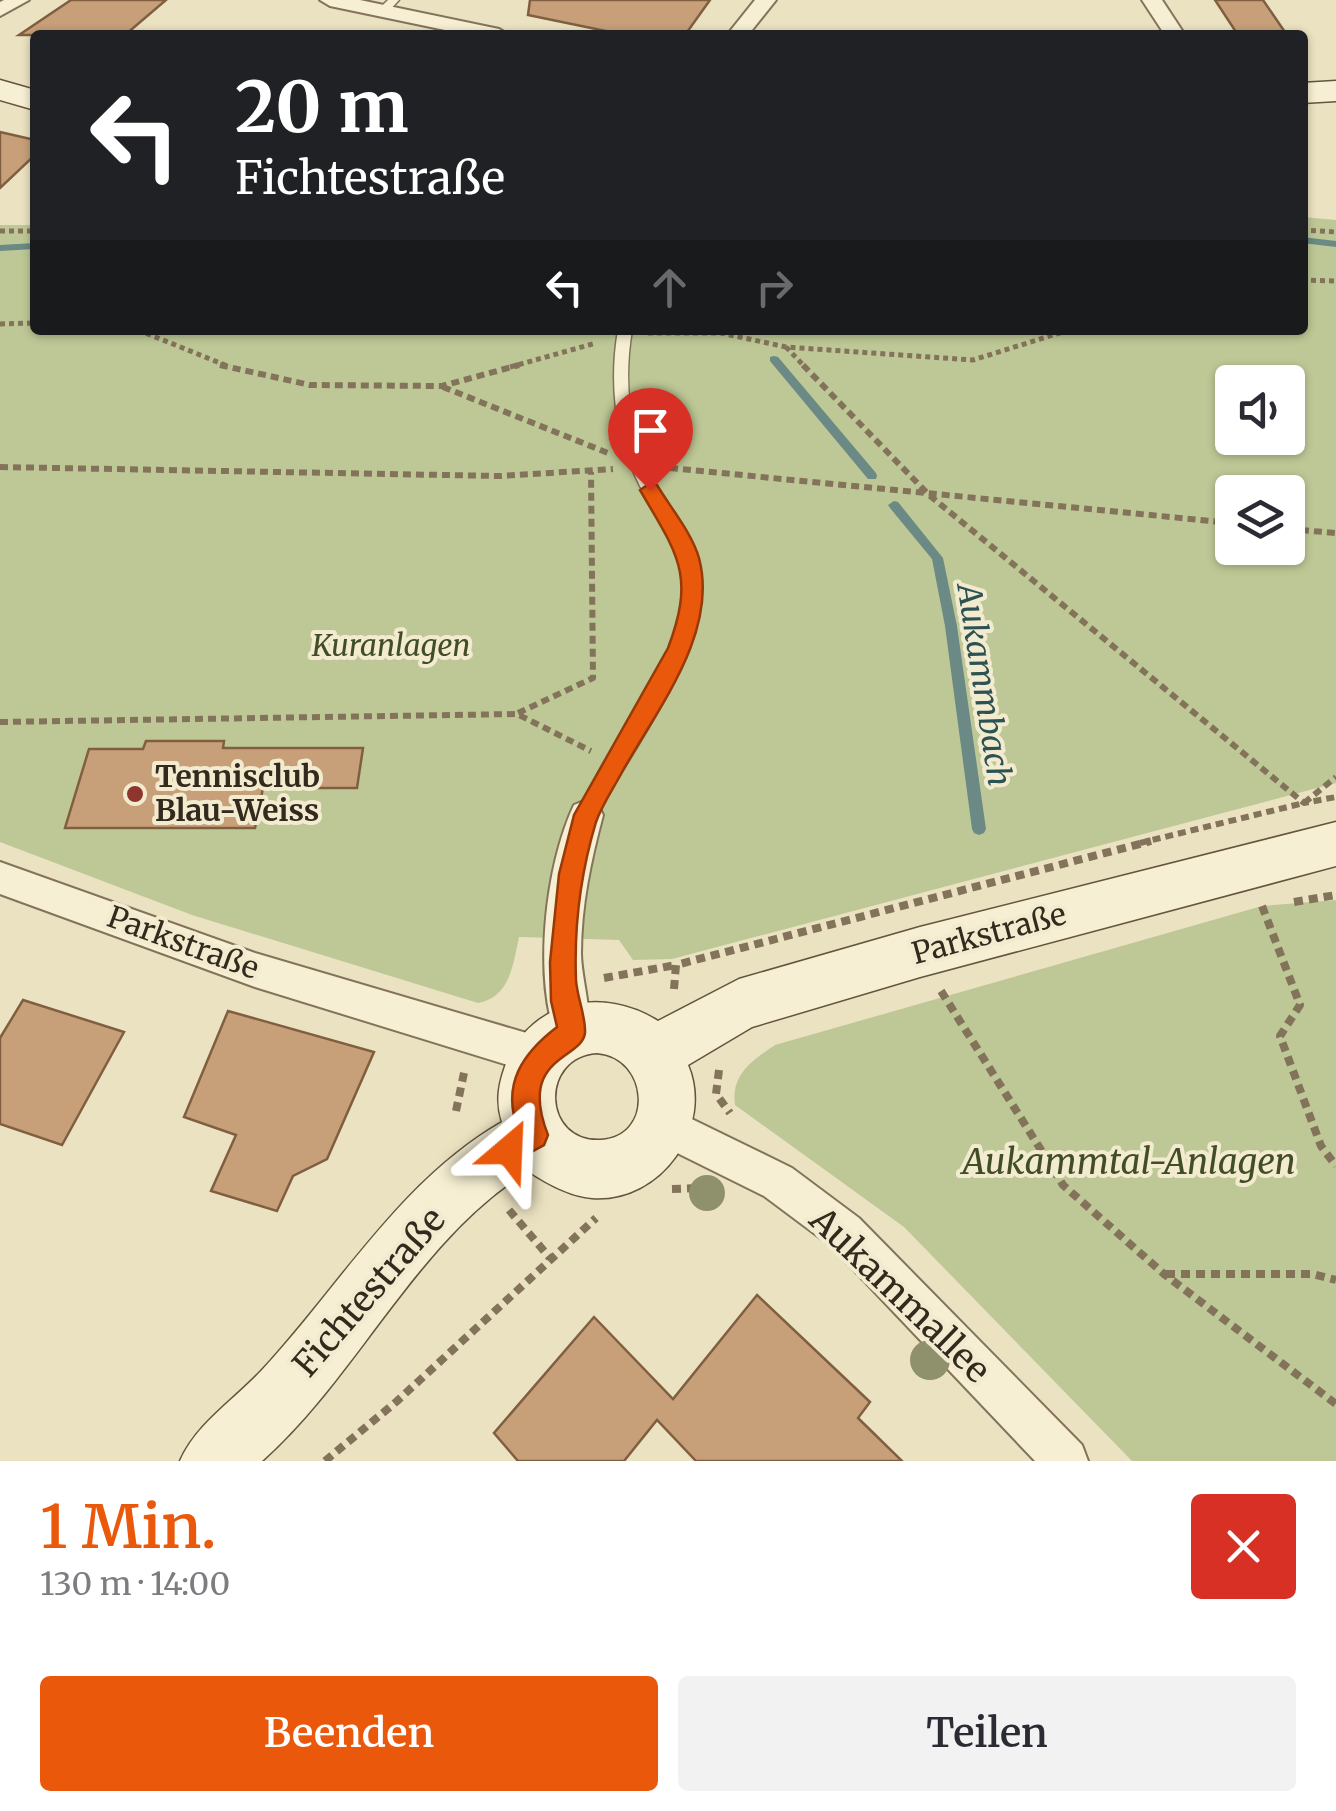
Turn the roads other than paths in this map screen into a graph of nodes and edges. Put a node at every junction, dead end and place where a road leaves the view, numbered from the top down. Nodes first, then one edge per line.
1 (19, 0) edge
2 (330, 0) edge
3 (766, 0) edge
4 (1152, 0) edge
5 (388, 6) edge
6 (0, 10) edge
7 (480, 30) edge
8 (741, 30) edge
9 (1172, 30) edge
10 (0, 90) edge
11 (1336, 91) edge
12 (1308, 93) edge
13 (30, 99) edge
14 (624, 335) edge
15 (586, 815) joint
16 (1336, 844) edge
17 (0, 878) edge
18 (556, 1044) junction
19 (654, 1054) junction
20 (663, 1125) junction
21 (534, 1135) junction
22 (214, 1461) edge
23 (1066, 1461) edge

1 - 6 street
2 - 5 street
3 - 8 street
4 - 9 street
5 - 7 street
10 - 13 street
11 - 12 street
14 - 15 lane
15 - 18 street
16 - 19 street, Parkstraße
17 - 18 street, Parkstraße
18 - 19 street
18 - 21 street
19 - 20 street
20 - 21 street
20 - 23 street, Aukammallee
21 - 22 street, Fichtestraße

